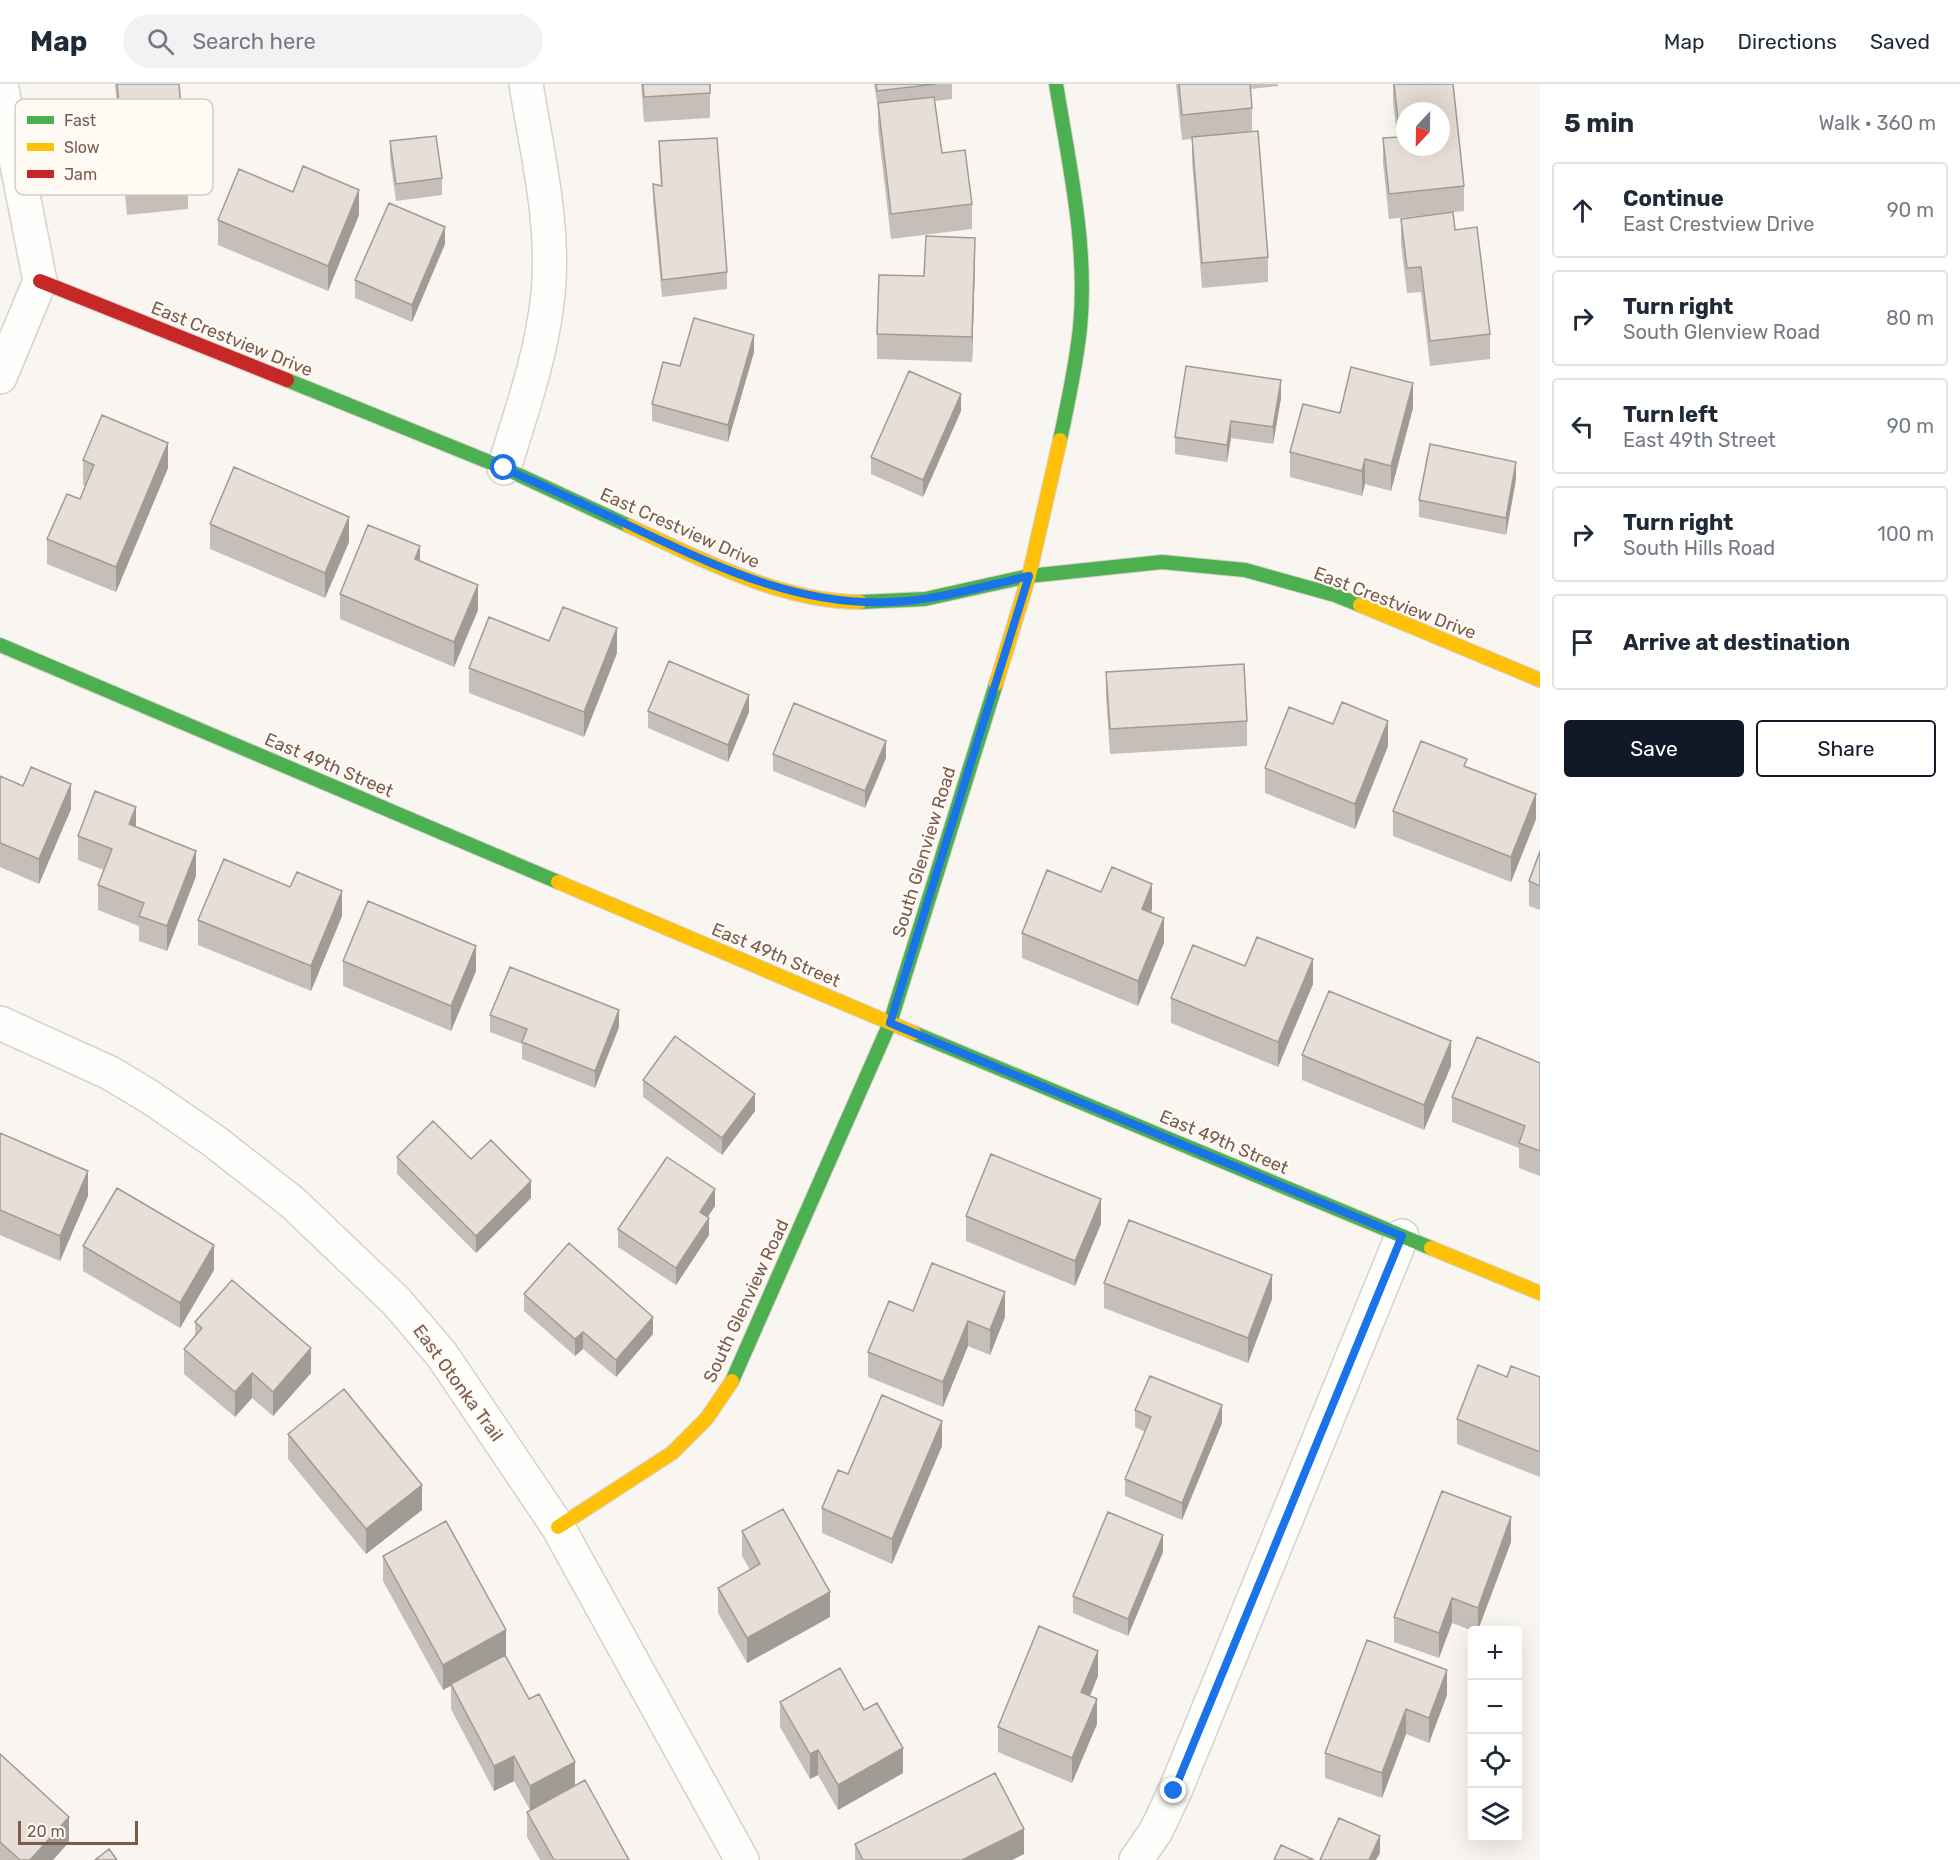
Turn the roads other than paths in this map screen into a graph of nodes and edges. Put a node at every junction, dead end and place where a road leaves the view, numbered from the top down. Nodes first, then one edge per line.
1 (1, 84) edge
2 (526, 84) edge
3 (1056, 84) edge
4 (15, 155) edge
5 (23, 195) edge
6 (40, 281) junction
7 (0, 376) edge
8 (504, 468) junction
9 (1029, 576) junction
10 (0, 645) edge
11 (1540, 680) edge
12 (0, 1023) edge
13 (890, 1023) junction
14 (1402, 1236) junction
15 (1540, 1293) edge
16 (558, 1527) junction
17 (742, 1860) edge
18 (1136, 1860) edge

1 - 4 street
2 - 8 street
3 - 9 street, South Glenview Road
5 - 6 street
6 - 7 street
6 - 8 street, East Crestview Drive
8 - 9 street, East Crestview Drive
9 - 11 street, East Crestview Drive
9 - 13 street, South Glenview Road
10 - 13 street, East 49th Street
12 - 16 street, East Otonka Trail
13 - 14 street, East 49th Street
13 - 16 street, South Glenview Road
14 - 15 street, East 49th Street
14 - 18 street
16 - 17 street, East Otonka Trail

